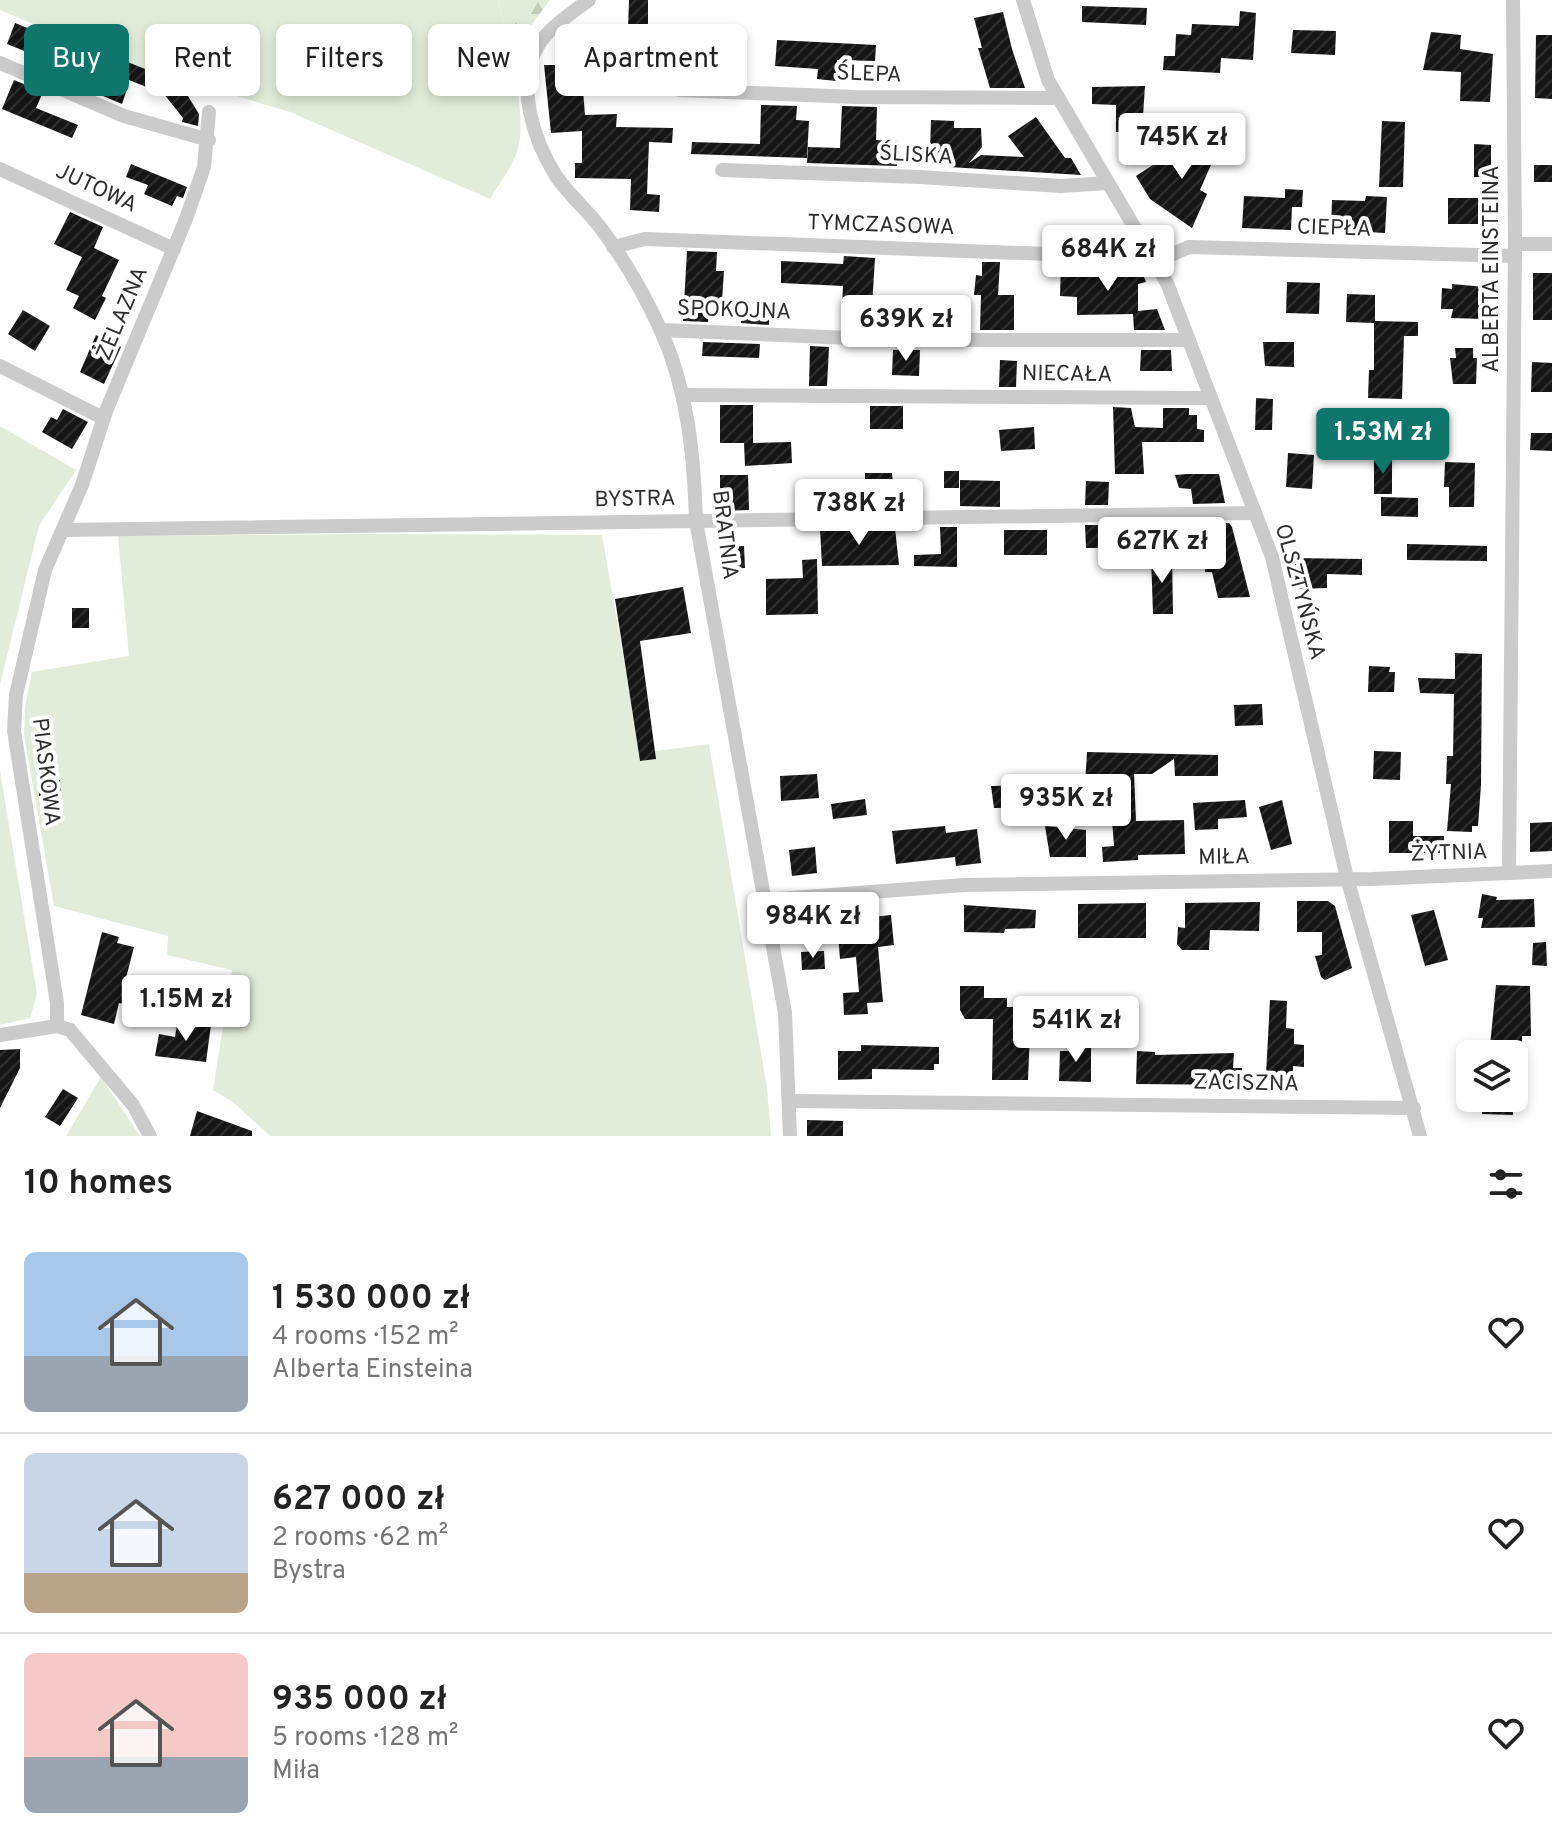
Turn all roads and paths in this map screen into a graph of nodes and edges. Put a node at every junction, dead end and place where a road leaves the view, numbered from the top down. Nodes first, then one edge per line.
1 (589, 0) edge
2 (1023, 0) edge
3 (1513, 0) edge
4 (0, 63) edge
5 (747, 93) edge
6 (1058, 98) junction
7 (209, 112) dead end
8 (209, 140) junction
9 (0, 169) edge
10 (722, 170) dead end
11 (1108, 183) junction
12 (1552, 244) edge
13 (613, 247) junction
14 (174, 249) junction
15 (1515, 250) junction
16 (1152, 256) junction
17 (661, 330) junction
18 (1189, 340) junction
19 (0, 366) edge
20 (683, 395) junction
21 (1211, 398) junction
22 (103, 418) junction
23 (1254, 513) junction
24 (696, 521) junction
25 (64, 530) junction
26 (1552, 871) edge
27 (1509, 873) junction
28 (1347, 878) junction
29 (765, 900) junction
30 (57, 1026) junction
31 (0, 1035) edge
32 (790, 1101) junction
33 (1414, 1108) junction
34 (150, 1136) edge
35 (790, 1136) edge
36 (1420, 1136) edge

1 - 13 street, BRATNIA
2 - 6 street, OLSZTYŃSKA
3 - 15 street, ALBERTA EINSTEINA
4 - 8 street
5 - 6 street, ŚLEPA
6 - 11 street, OLSZTYŃSKA
7 - 8 street, ŻELAZNA
8 - 14 street, ŻELAZNA
9 - 14 street, JUTOWA
10 - 11 street, ŚLISKA
11 - 16 street, OLSZTYŃSKA
12 - 15 street, CIEPŁA
13 - 16 street, TYMCZASOWA
13 - 17 street, BRATNIA
14 - 22 street, ŻELAZNA
15 - 16 street, CIEPŁA
15 - 27 street, ALBERTA EINSTEINA
16 - 18 street, OLSZTYŃSKA
17 - 18 street, SPOKOJNA
17 - 20 street, BRATNIA
18 - 21 street, OLSZTYŃSKA
19 - 22 street
20 - 21 street, NIECAŁA
20 - 24 street, BRATNIA
21 - 23 street, OLSZTYŃSKA
22 - 25 street, ŻELAZNA
23 - 24 street, BYSTRA
23 - 28 street, OLSZTYŃSKA
24 - 25 street, BYSTRA
24 - 29 street, BRATNIA
25 - 30 street, PIASKOWA
26 - 27 street, ŻYTNIA
27 - 28 street, ŻYTNIA
28 - 29 street, MIŁA
28 - 33 street, OLSZTYŃSKA
29 - 32 street, BRATNIA
30 - 31 street
30 - 34 street
32 - 33 street, ZACISZNA
32 - 35 street, BRATNIA
33 - 36 street, OLSZTYŃSKA

